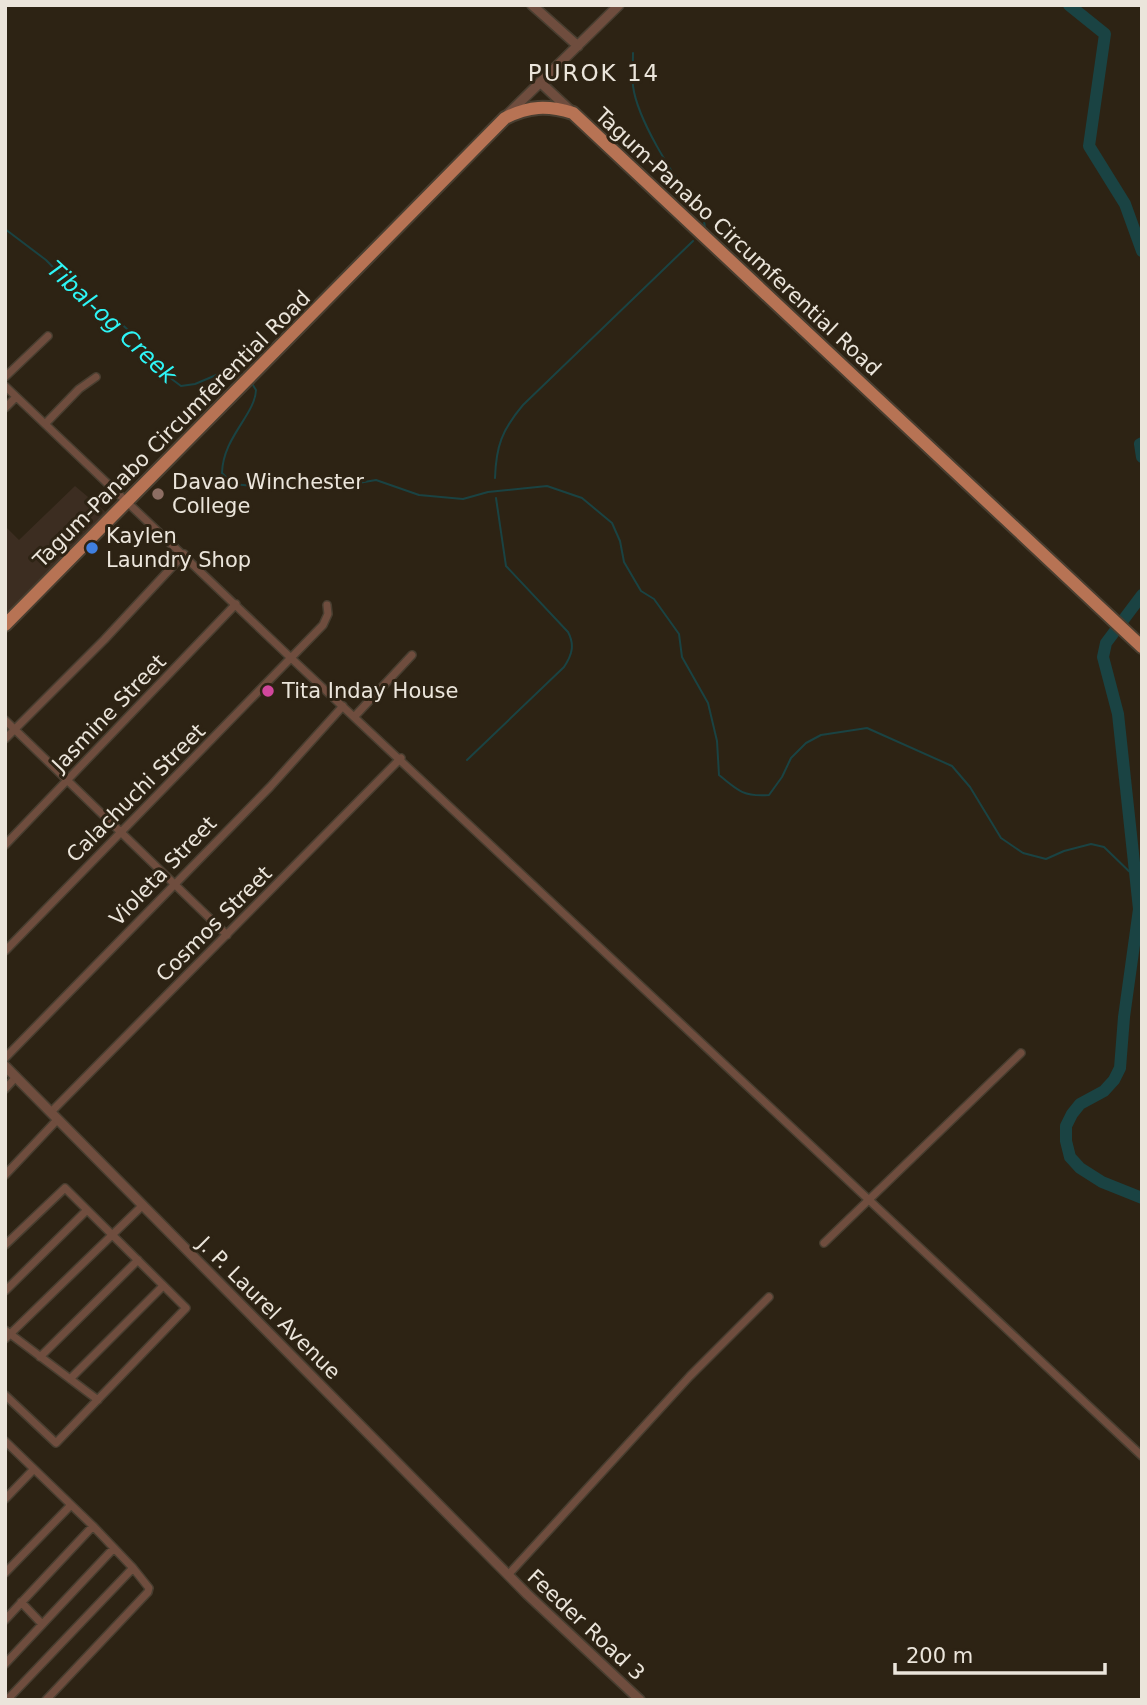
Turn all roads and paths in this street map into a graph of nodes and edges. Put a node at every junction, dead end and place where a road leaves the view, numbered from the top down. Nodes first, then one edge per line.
1 (532, 5) edge
2 (619, 5) edge
3 (578, 46) junction
4 (540, 82) junction
5 (573, 113) junction
6 (505, 118) junction
7 (48, 336) dead end
8 (5, 377) edge
9 (96, 377) dead end
10 (5, 386) edge
11 (16, 397) junction
12 (5, 408) edge
13 (46, 423) junction
14 (128, 502) junction
15 (184, 554) junction
16 (236, 604) junction
17 (327, 606) dead end
18 (5, 625) edge
19 (1137, 643) edge
20 (412, 655) dead end
21 (292, 658) junction
22 (343, 706) junction
23 (355, 716) junction
24 (5, 720) edge
25 (15, 729) junction
26 (5, 739) edge
27 (401, 758) junction
28 (68, 781) junction
29 (122, 832) junction
30 (5, 845) edge
31 (175, 883) junction
32 (227, 935) junction
33 (5, 951) edge
34 (1021, 1053) dead end
35 (5, 1058) edge
36 (5, 1066) edge
37 (16, 1077) junction
38 (5, 1089) edge
39 (55, 1116) junction
40 (5, 1175) edge
41 (869, 1199) junction
42 (143, 1205) junction
43 (87, 1210) junction
44 (113, 1235) junction
45 (824, 1243) dead end
46 (5, 1245) edge
47 (138, 1260) junction
48 (163, 1286) junction
49 (5, 1291) edge
50 (769, 1297) dead end
51 (7, 1335) edge
52 (40, 1357) junction
53 (70, 1379) junction
54 (5, 1395) edge
55 (98, 1399) junction
56 (5, 1441) edge
57 (1142, 1455) edge
58 (34, 1469) junction
59 (6, 1496) edge
60 (71, 1505) junction
61 (93, 1526) junction
62 (114, 1548) junction
63 (134, 1568) junction
64 (5, 1573) edge
65 (508, 1575) junction
66 (21, 1602) junction
67 (5, 1620) edge
68 (43, 1624) junction
69 (5, 1664) edge
70 (7, 1700) edge
71 (46, 1700) edge
72 (640, 1700) edge

1 - 3 street
2 - 3 street
3 - 4 street
4 - 5 street
4 - 6 street
5 - 6 main road, Tagum-Panabo Circumferential Road
5 - 19 main road, Tagum-Panabo Circumferential Road
6 - 14 main road, Tagum-Panabo Circumferential Road
7 - 8 street
9 - 13 street
10 - 11 street
11 - 12 street
11 - 13 street
13 - 14 street
14 - 15 street
14 - 18 main road, Tagum-Panabo Circumferential Road
15 - 16 street
15 - 25 street
16 - 21 street
16 - 28 street, Jasmine Street
17 - 21 street, Calachuchi Street
20 - 23 street
21 - 22 street
21 - 29 street, Calachuchi Street
22 - 23 street
22 - 31 street, Violeta Street
23 - 27 street
24 - 25 street
25 - 26 street
25 - 28 street
27 - 32 street, Cosmos Street
27 - 41 street
28 - 29 street
28 - 30 street, Jasmine Street
29 - 31 street
29 - 33 street, Calachuchi Street
31 - 32 street
31 - 35 street, Violeta Street
32 - 39 street, Cosmos Street
34 - 41 street
36 - 37 street, J. P. Laurel Avenue
37 - 38 street
37 - 39 street, J. P. Laurel Avenue
39 - 40 street, Cosmos Street
39 - 42 street, J. P. Laurel Avenue
41 - 45 street
41 - 57 street
42 - 44 street
42 - 65 street, J. P. Laurel Avenue
43 - 44 street
43 - 46 street
43 - 49 street
44 - 47 street
44 - 51 street
47 - 48 street
47 - 52 street
48 - 53 street
48 - 55 street
50 - 65 street
51 - 52 street
52 - 53 street
53 - 55 street
54 - 55 street
56 - 58 street
58 - 59 street
58 - 60 street
60 - 61 street
60 - 64 street
61 - 62 street
61 - 66 street
62 - 63 street
62 - 68 street
63 - 70 street
63 - 71 street
65 - 72 street, Feeder Road 3
66 - 67 street
66 - 68 street
68 - 69 street

